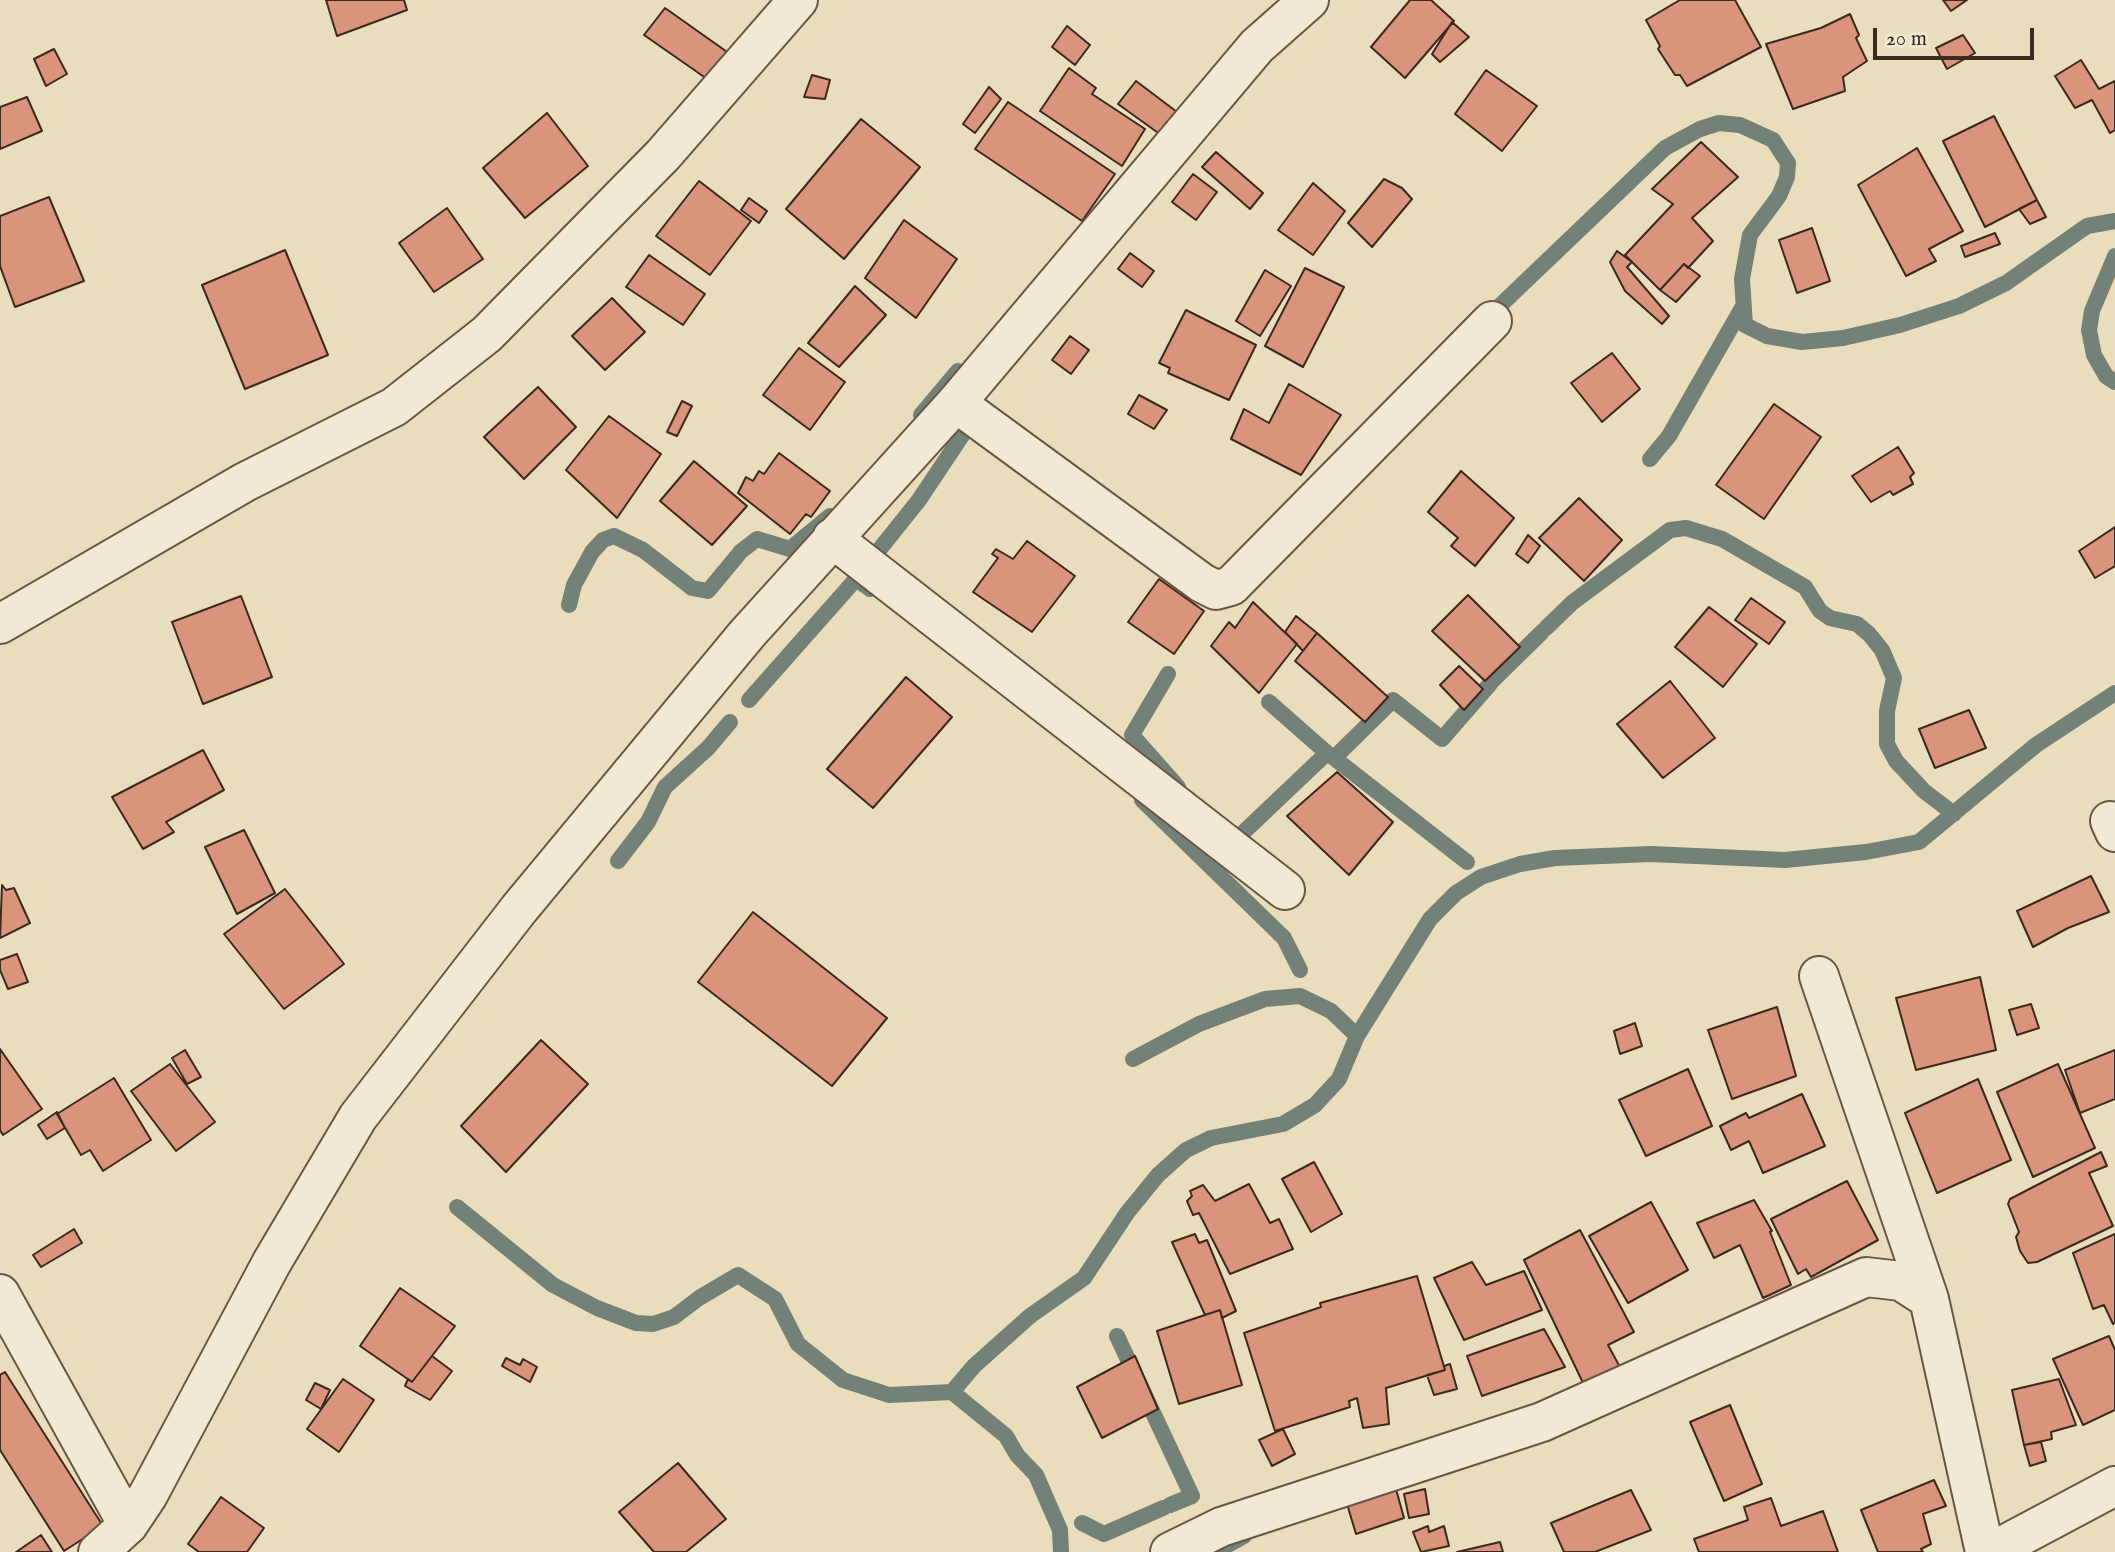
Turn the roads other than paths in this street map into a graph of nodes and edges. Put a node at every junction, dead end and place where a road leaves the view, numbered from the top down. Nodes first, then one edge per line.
1 (798, 0) edge
2 (1309, 0) edge
3 (1492, 321) dead end
4 (956, 403) junction
5 (832, 538) junction
6 (0, 624) edge
7 (1285, 890) dead end
8 (1819, 976) dead end
9 (0, 1294) edge
10 (1929, 1299) junction
11 (2115, 1486) edge
12 (128, 1525) junction
13 (98, 1552) edge
14 (1170, 1552) edge
15 (1985, 1552) edge
16 (1991, 1552) edge

1 - 6 street
2 - 4 street
3 - 4 street
4 - 5 street
5 - 7 street
5 - 12 street
8 - 10 street
9 - 12 street
10 - 14 street
10 - 15 street
11 - 16 street
12 - 13 street

